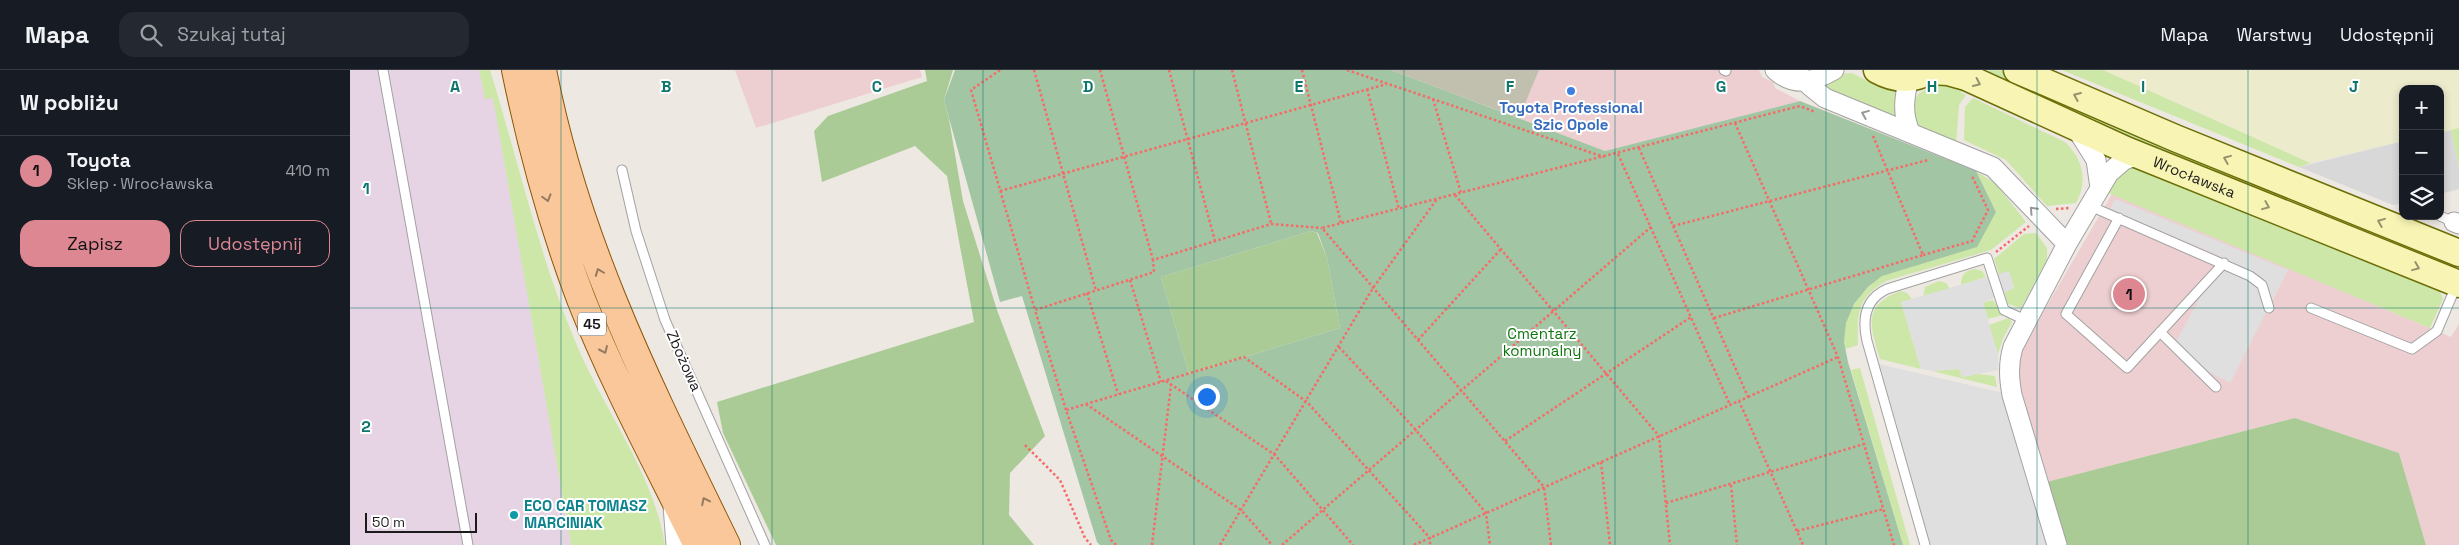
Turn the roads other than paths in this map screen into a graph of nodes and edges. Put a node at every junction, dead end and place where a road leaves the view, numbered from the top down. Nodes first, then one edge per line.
1 (383, 70) edge
2 (502, 70) edge
3 (516, 70) edge
4 (542, 70) edge
5 (551, 70) edge
6 (1775, 70) edge
7 (1834, 70) edge
8 (1877, 70) edge
9 (2017, 70) edge
10 (1924, 73) edge
11 (1801, 76) edge
12 (554, 125) junction
13 (2076, 128) junction
14 (1910, 132) junction
15 (535, 151) junction
16 (2139, 156) junction
17 (622, 170) dead end
18 (2100, 188) junction
19 (2084, 206) junction
20 (2120, 218) junction
21 (2067, 244) junction
22 (2459, 253) edge
23 (2224, 263) junction
24 (2458, 284) edge
25 (2269, 308) dead end
26 (2311, 308) dead end
27 (2027, 321) junction
28 (2160, 332) junction
29 (2216, 387) dead end
30 (670, 489) junction
31 (468, 545) edge
32 (676, 545) edge
33 (698, 545) edge
34 (726, 545) edge
35 (765, 545) edge
36 (1925, 545) edge
37 (2057, 545) edge

1 - 31 lane
2 - 15 main road
3 - 15 main road, 45
4 - 12 main road, 45
5 - 12 main road
6 - 11 street
7 - 11 street
8 - 10 main road, Wrocławska
22 -> 9 main road, Wrocławska
10 -> 13 main road, Wrocławska
10 - 14 street
14 -> 11 street
34 -> 12 main road, 45
13 - 16 main road, Wrocławska
13 - 18 street
21 -> 14 street
15 -> 30 main road, 45
16 - 18 street
16 -> 24 main road, Wrocławska
17 - 35 lane, Zbożowa
18 - 19 street
19 - 20 lane
19 - 21 street
20 - 23 lane
20 - 28 lane
21 - 27 street
23 - 25 lane
23 - 28 lane
24 - 26 lane
27 - 36 lane
27 - 37 street
28 - 29 lane
30 - 32 street
30 - 33 main road, 45

